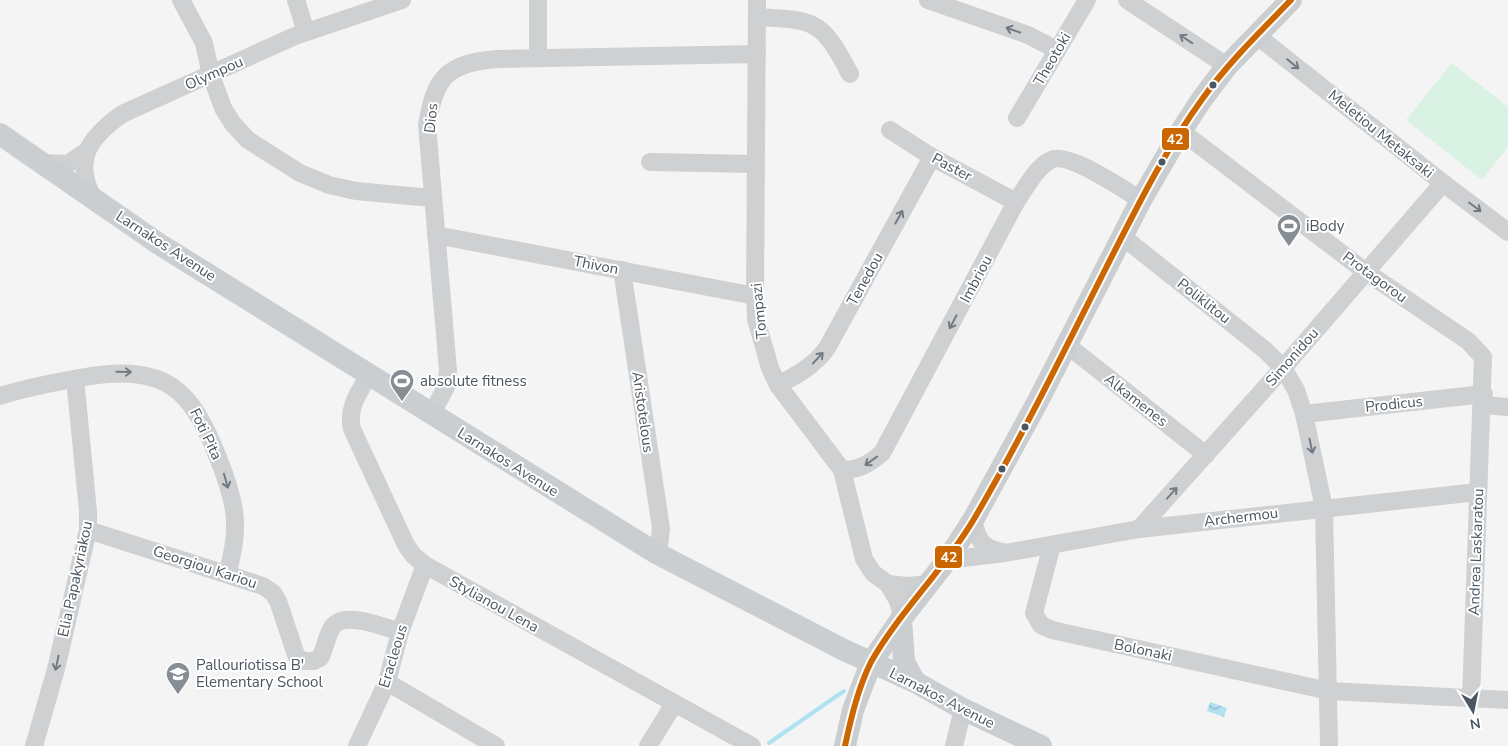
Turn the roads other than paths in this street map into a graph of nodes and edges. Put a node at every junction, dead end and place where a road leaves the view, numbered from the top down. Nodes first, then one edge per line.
1 (181, 0) edge
2 (296, 0) edge
3 (402, 0) edge
4 (538, 0) edge
5 (928, 0) edge
6 (1087, 0) edge
7 (1127, 0) edge
8 (1291, 0) edge
9 (758, 8) edge
10 (306, 32) junction
11 (1256, 35) junction
12 (1057, 50) junction
13 (756, 54) junction
14 (538, 57) junction
15 (1227, 66) junction
16 (212, 74) junction
17 (850, 74) dead end
18 (1017, 118) dead end
19 (890, 130) dead end
20 (1181, 131) junction
21 (0, 134) edge
22 (95, 138) junction
23 (82, 154) junction
24 (932, 157) junction
25 (650, 162) dead end
26 (42, 163) junction
27 (755, 164) junction
28 (66, 180) junction
29 (1442, 183) junction
30 (93, 198) junction
31 (432, 198) junction
32 (1141, 200) junction
33 (1016, 202) junction
34 (1508, 232) edge
35 (436, 235) junction
36 (1123, 237) junction
37 (622, 270) junction
38 (1366, 272) junction
39 (755, 296) junction
40 (1067, 345) junction
41 (1283, 368) junction
42 (369, 375) junction
43 (75, 379) junction
44 (778, 385) junction
45 (0, 396) edge
46 (1483, 400) junction
47 (1508, 407) edge
48 (1304, 414) junction
49 (431, 415) junction
50 (1206, 455) junction
51 (842, 470) junction
52 (1478, 492) junction
53 (1324, 508) junction
54 (974, 520) junction
55 (1139, 529) junction
56 (88, 530) junction
57 (1052, 545) junction
58 (656, 553) junction
59 (1005, 553) junction
60 (947, 560) junction
61 (425, 565) junction
62 (227, 574) junction
63 (888, 584) junction
64 (929, 584) junction
65 (902, 618) junction
66 (400, 632) junction
67 (871, 663) junction
68 (387, 682) junction
69 (915, 682) junction
70 (1329, 691) junction
71 (1471, 698) junction
72 (1508, 700) edge
73 (674, 704) junction
74 (962, 709) junction
75 (34, 746) edge
76 (357, 746) edge
77 (496, 746) edge
78 (648, 746) edge
79 (752, 746) edge
80 (845, 746) edge
81 (954, 746) edge
82 (1042, 746) edge
83 (1329, 746) edge

1 - 16 street
2 - 10 street
3 - 10 street, Olympou
4 - 14 street
12 -> 5 street
6 - 12 street, Theotoki
15 -> 7 street
8 - 11 main road
9 - 13 street, Tompazi
9 - 17 street
10 - 16 street, Olympou
11 - 15 main road
11 -> 29 street, Meletiou Metaksaki
12 - 18 street, Theotoki
13 - 14 street, Dios
13 - 27 street, Tompazi
14 - 31 street, Dios
15 - 20 main road
16 - 22 street, Olympou
16 - 31 street
19 - 24 street, Paster
20 - 32 main road
20 - 38 street, Protagorou
21 - 26 main road, Larnakos Avenue
22 - 23 street
22 - 30 street, Olympou
23 - 26 street
23 - 28 street
24 - 33 street, Paster
44 -> 24 street, Tenedou
25 - 27 street
26 - 28 main road, Larnakos Avenue
27 - 39 street, Tompazi
28 - 30 main road, Larnakos Avenue
29 -> 34 street, Meletiou Metaksaki
29 - 38 street, Simonidou
30 - 42 main road, Larnakos Avenue
31 - 35 street, Dios
32 - 33 street, Imbriou
32 - 36 main road
33 -> 51 street, Imbriou
35 - 37 street, Thivon
35 - 49 street, Dios
36 - 40 main road
36 - 41 street, Poliklitou
37 - 39 street, Thivon
37 - 58 street, Aristotelous
38 - 41 street, Simonidou
38 - 46 street, Protagorou
39 - 44 street, Tompazi
40 - 50 street, Alkamenes
40 - 54 main road
41 - 48 street
41 - 50 street, Simonidou
42 - 49 main road, Larnakos Avenue
42 - 61 street, Stylianou Lena
43 - 45 street, Foti Pita
43 - 56 street, Elia Papakyriakou
43 -> 62 street, Foti Pita
44 - 51 street, Tompazi
46 - 47 street, Prodicus
46 - 48 street, Prodicus
46 - 52 street, Andrea Laskaratou
48 -> 53 street
49 - 58 main road, Larnakos Avenue
55 -> 50 street, Simonidou
51 - 63 street, Tompazi
52 - 53 street, Archermou
52 - 71 street, Andrea Laskaratou
53 - 55 street, Archermou
53 - 70 street
54 - 59 street
54 - 60 main road
55 - 57 street, Archermou
56 - 62 street, Georgiou Kariou
56 -> 75 street, Elia Papakyriakou
57 - 59 street, Archermou
57 - 70 street, Bolonaki
58 - 67 main road, Larnakos Avenue
59 - 60 street, Archermou
60 - 64 main road
61 - 66 street, Eracleous
61 - 73 street, Stylianou Lena
62 - 66 street, Georgiou Kariou
63 - 64 street
63 - 65 street, Tompazi
64 - 65 main road
65 - 67 main road
65 - 69 main road
66 - 68 street, Eracleous
67 - 69 main road, Larnakos Avenue
67 - 80 main road
68 - 76 street, Eracleous
68 - 77 street
69 - 74 main road, Larnakos Avenue
70 - 71 street, Bolonaki
70 - 83 street
71 - 72 street, Bolonaki
73 - 78 street
73 - 79 street, Stylianou Lena
74 - 81 street
74 - 82 main road, Larnakos Avenue

